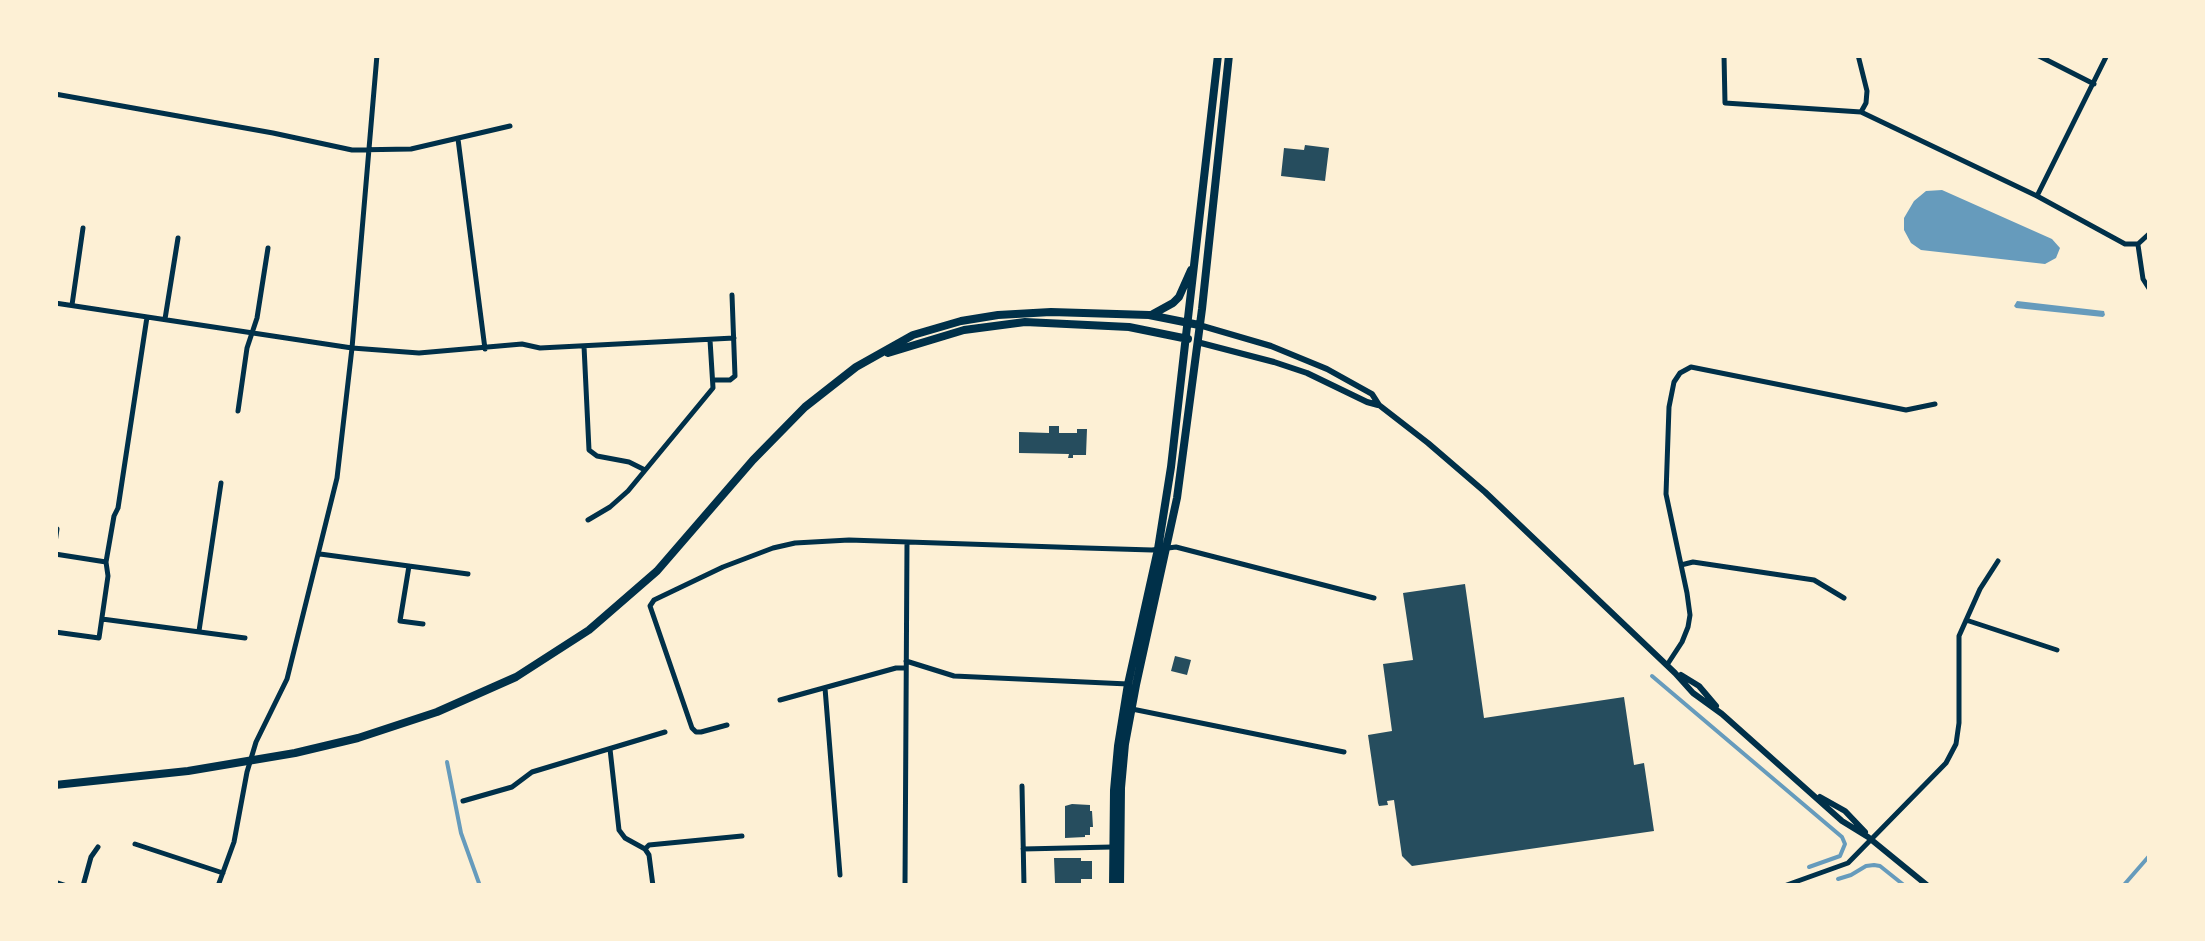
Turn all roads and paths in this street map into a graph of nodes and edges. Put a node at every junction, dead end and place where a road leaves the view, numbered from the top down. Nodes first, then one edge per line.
1 (377, 55) edge
2 (1218, 55) edge
3 (1230, 55) edge
4 (1724, 55) edge
5 (1858, 55) edge
6 (2037, 55) edge
7 (2108, 55) edge
8 (2094, 84) junction
9 (55, 94) edge
10 (1862, 112) junction
11 (510, 126) dead end
12 (458, 138) junction
13 (368, 151) junction
14 (2037, 196) junction
15 (84, 228) dead end
16 (2150, 233) edge
17 (178, 238) dead end
18 (2138, 244) junction
19 (268, 248) dead end
20 (1196, 254) junction
21 (2150, 290) edge
22 (732, 295) dead end
23 (55, 303) edge
24 (72, 305) junction
25 (1149, 315) junction
26 (146, 316) junction
27 (165, 319) junction
28 (1189, 322) junction
29 (1199, 326) junction
30 (252, 333) junction
31 (734, 338) junction
32 (1187, 339) junction
33 (710, 340) junction
34 (1198, 342) junction
35 (584, 346) junction
36 (352, 348) junction
37 (485, 349) junction
38 (878, 356) junction
39 (713, 380) junction
40 (1935, 404) dead end
41 (1380, 405) junction
42 (238, 411) dead end
43 (645, 470) junction
44 (222, 482) dead end
45 (588, 520) dead end
46 (57, 529) edge
47 (906, 542) junction
48 (55, 543) edge
49 (1163, 548) junction
50 (55, 554) edge
51 (320, 554) junction
52 (1998, 561) dead end
53 (106, 562) junction
54 (1681, 565) junction
55 (408, 566) junction
56 (468, 574) dead end
57 (1374, 598) dead end
58 (1844, 598) dead end
59 (102, 619) junction
60 (1966, 620) junction
61 (423, 624) dead end
62 (200, 631) junction
63 (55, 632) edge
64 (245, 638) dead end
65 (2057, 650) dead end
66 (906, 664) junction
67 (1667, 665) junction
68 (1128, 684) junction
69 (825, 688) junction
70 (780, 700) dead end
71 (1131, 708) junction
72 (727, 725) dead end
73 (665, 732) dead end
74 (610, 749) junction
75 (1344, 752) dead end
76 (250, 761) junction
77 (55, 786) edge
78 (1022, 786) dead end
79 (463, 802) dead end
80 (742, 836) dead end
81 (1870, 839) junction
82 (135, 844) dead end
83 (98, 846) dead end
84 (1112, 846) junction
85 (645, 849) junction
86 (1023, 849) junction
87 (223, 874) junction
88 (840, 876) dead end
89 (55, 882) edge
90 (67, 886) edge
91 (83, 886) edge
92 (218, 886) edge
93 (653, 886) edge
94 (904, 886) edge
95 (1024, 886) edge
96 (1112, 886) edge
97 (1120, 886) edge
98 (1784, 886) edge
99 (1928, 886) edge

1 - 13 street
2 - 20 main road
3 - 29 main road
4 - 10 street
5 - 10 street
6 - 8 street
7 - 8 street
8 - 14 street
9 - 13 street
10 - 14 street
11 - 12 street
12 - 13 street
12 - 37 street
13 - 36 street
14 - 18 street
15 - 24 street
16 - 18 street
17 - 27 street
18 - 21 street
19 - 30 street
20 - 25 main road
20 - 28 main road
22 - 31 street
23 - 24 street
24 - 26 street
25 - 28 main road
25 - 38 main road
26 - 27 street
26 - 53 street
27 - 30 street
28 - 29 main road
28 - 32 main road
29 - 34 main road
29 - 41 street
30 - 36 street
30 - 42 street
31 - 33 street
31 - 39 street
32 - 34 main road
32 - 38 main road
32 - 49 main road
33 - 35 street
33 - 39 street
34 - 41 street
34 - 49 main road
35 - 37 street
35 - 43 street
36 - 37 street
36 - 51 street
38 - 76 main road
39 - 43 street
40 - 54 street
41 - 67 street
43 - 45 street
44 - 62 street
46 - 48 street
47 - 49 street
47 - 66 street
47 - 72 street
49 - 57 street
49 - 68 main road
49 - 71 main road
50 - 53 street
51 - 55 street
51 - 76 street
52 - 60 street
53 - 59 street
54 - 58 street
54 - 67 street
55 - 56 street
55 - 61 street
59 - 62 street
59 - 63 street
60 - 65 street
60 - 81 street
62 - 64 street
66 - 68 street
66 - 69 street
66 - 94 street
67 - 81 street
68 - 84 main road
69 - 70 street
69 - 88 street
71 - 75 street
71 - 97 main road
73 - 74 street
74 - 79 street
74 - 85 street
76 - 77 main road
76 - 87 street
78 - 86 street
80 - 85 street
81 - 98 street
81 - 99 street
82 - 87 street
83 - 91 street
84 - 86 street
84 - 96 main road
85 - 93 street
86 - 95 street
87 - 92 street
89 - 90 street

